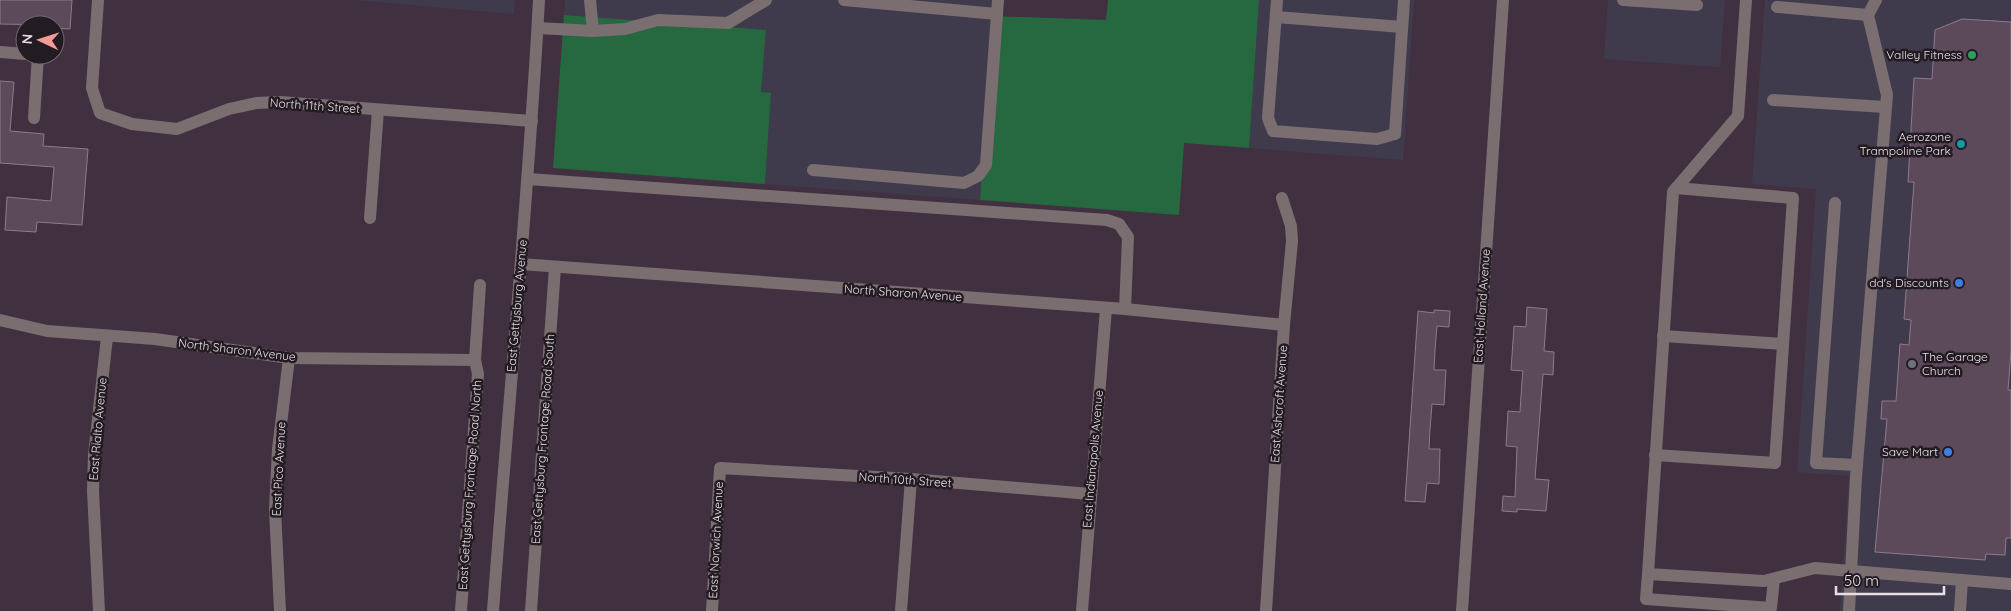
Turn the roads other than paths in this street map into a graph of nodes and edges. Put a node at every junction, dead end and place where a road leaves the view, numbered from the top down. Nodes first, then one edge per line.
1 (98, 0) edge
2 (539, 0) edge
3 (590, 0) edge
4 (743, 0) edge
5 (766, 0) edge
6 (844, 0) edge
7 (998, 0) edge
8 (1277, 0) edge
9 (1404, 0) edge
10 (1503, 0) edge
11 (1623, 0) edge
12 (1746, 0) edge
13 (1876, 0) edge
14 (867, 1) edge
15 (1649, 1) edge
16 (952, 5) edge
17 (1697, 5) dead end
18 (1777, 8) dead end
19 (742, 14) junction
20 (997, 14) junction
21 (1868, 14) junction
22 (1276, 17) junction
23 (1402, 27) junction
24 (538, 28) junction
25 (593, 31) junction
26 (0, 52) edge
27 (15, 53) edge
28 (37, 65) edge
29 (1773, 100) dead end
30 (1886, 107) junction
31 (378, 110) junction
32 (34, 118) dead end
33 (532, 121) junction
34 (813, 170) dead end
35 (528, 179) junction
36 (1676, 188) junction
37 (1282, 198) dead end
38 (1835, 203) dead end
39 (370, 218) dead end
40 (521, 264) junction
41 (555, 267) junction
42 (480, 285) dead end
43 (1106, 308) junction
44 (1125, 309) junction
45 (0, 320) edge
46 (1284, 325) junction
47 (1664, 336) junction
48 (108, 337) junction
49 (1783, 344) junction
50 (289, 358) junction
51 (475, 360) junction
52 (1655, 455) junction
53 (1857, 465) junction
54 (720, 468) joint
55 (910, 480) junction
56 (1090, 494) junction
57 (1851, 572) junction
58 (1648, 574) junction
59 (1774, 579) junction
60 (1962, 580) junction
61 (2011, 584) edge
62 (99, 611) edge
63 (280, 611) edge
64 (461, 611) edge
65 (493, 611) edge
66 (531, 611) edge
67 (712, 611) edge
68 (901, 611) edge
69 (1082, 611) edge
70 (1266, 611) edge
71 (1462, 611) edge
72 (1849, 611) edge
73 (1960, 611) edge

1 - 31 street, North 11th Street
2 - 24 street, East Gettysburg Avenue
3 - 25 street
4 - 19 street
5 - 19 street
6 - 14 street
7 - 20 street
8 - 22 street
9 - 23 street
10 - 71 street, East Holland Avenue
11 - 15 street
12 - 36 street
13 - 21 street
14 - 16 street
15 - 17 street
16 - 20 street
18 - 21 street
19 - 25 street
20 - 34 street
21 - 30 street
22 - 23 street
22 - 23 street
24 - 25 street
24 - 33 street, East Gettysburg Avenue
26 - 27 street
28 - 32 street
29 - 30 street
30 - 53 street
31 - 33 street, North 11th Street
31 - 39 street
33 - 35 street, East Gettysburg Avenue
35 - 40 street, East Gettysburg Avenue
35 - 44 street
36 - 47 street
36 - 49 street
37 - 46 street, East Ashcroft Avenue
38 - 53 street
40 - 41 street, North Sharon Avenue
40 - 65 street, East Gettysburg Avenue
41 - 43 street, North Sharon Avenue
41 - 66 street, East Gettysburg Frontage Road South
42 - 51 street, East Gettysburg Frontage Road North
43 - 44 street, North Sharon Avenue
43 - 56 street, East Indianapolis Avenue
44 - 46 street, North Sharon Avenue
45 - 48 street, North Sharon Avenue
46 - 70 street, East Ashcroft Avenue
47 - 49 street
47 - 52 street
48 - 50 street, North Sharon Avenue
48 - 62 street, East Rialto Avenue
49 - 52 street
50 - 51 street, North Sharon Avenue
50 - 63 street, East Pico Avenue
51 - 64 street, East Gettysburg Frontage Road North
52 - 58 street
53 - 57 street
54 - 55 street, North 10th Street
54 - 67 street, East Norwich Avenue
55 - 56 street, North 10th Street
55 - 68 street
56 - 69 street, East Indianapolis Avenue
57 - 59 street
57 - 60 street
57 - 72 street
58 - 59 street
58 - 59 street
60 - 61 street
60 - 73 street

